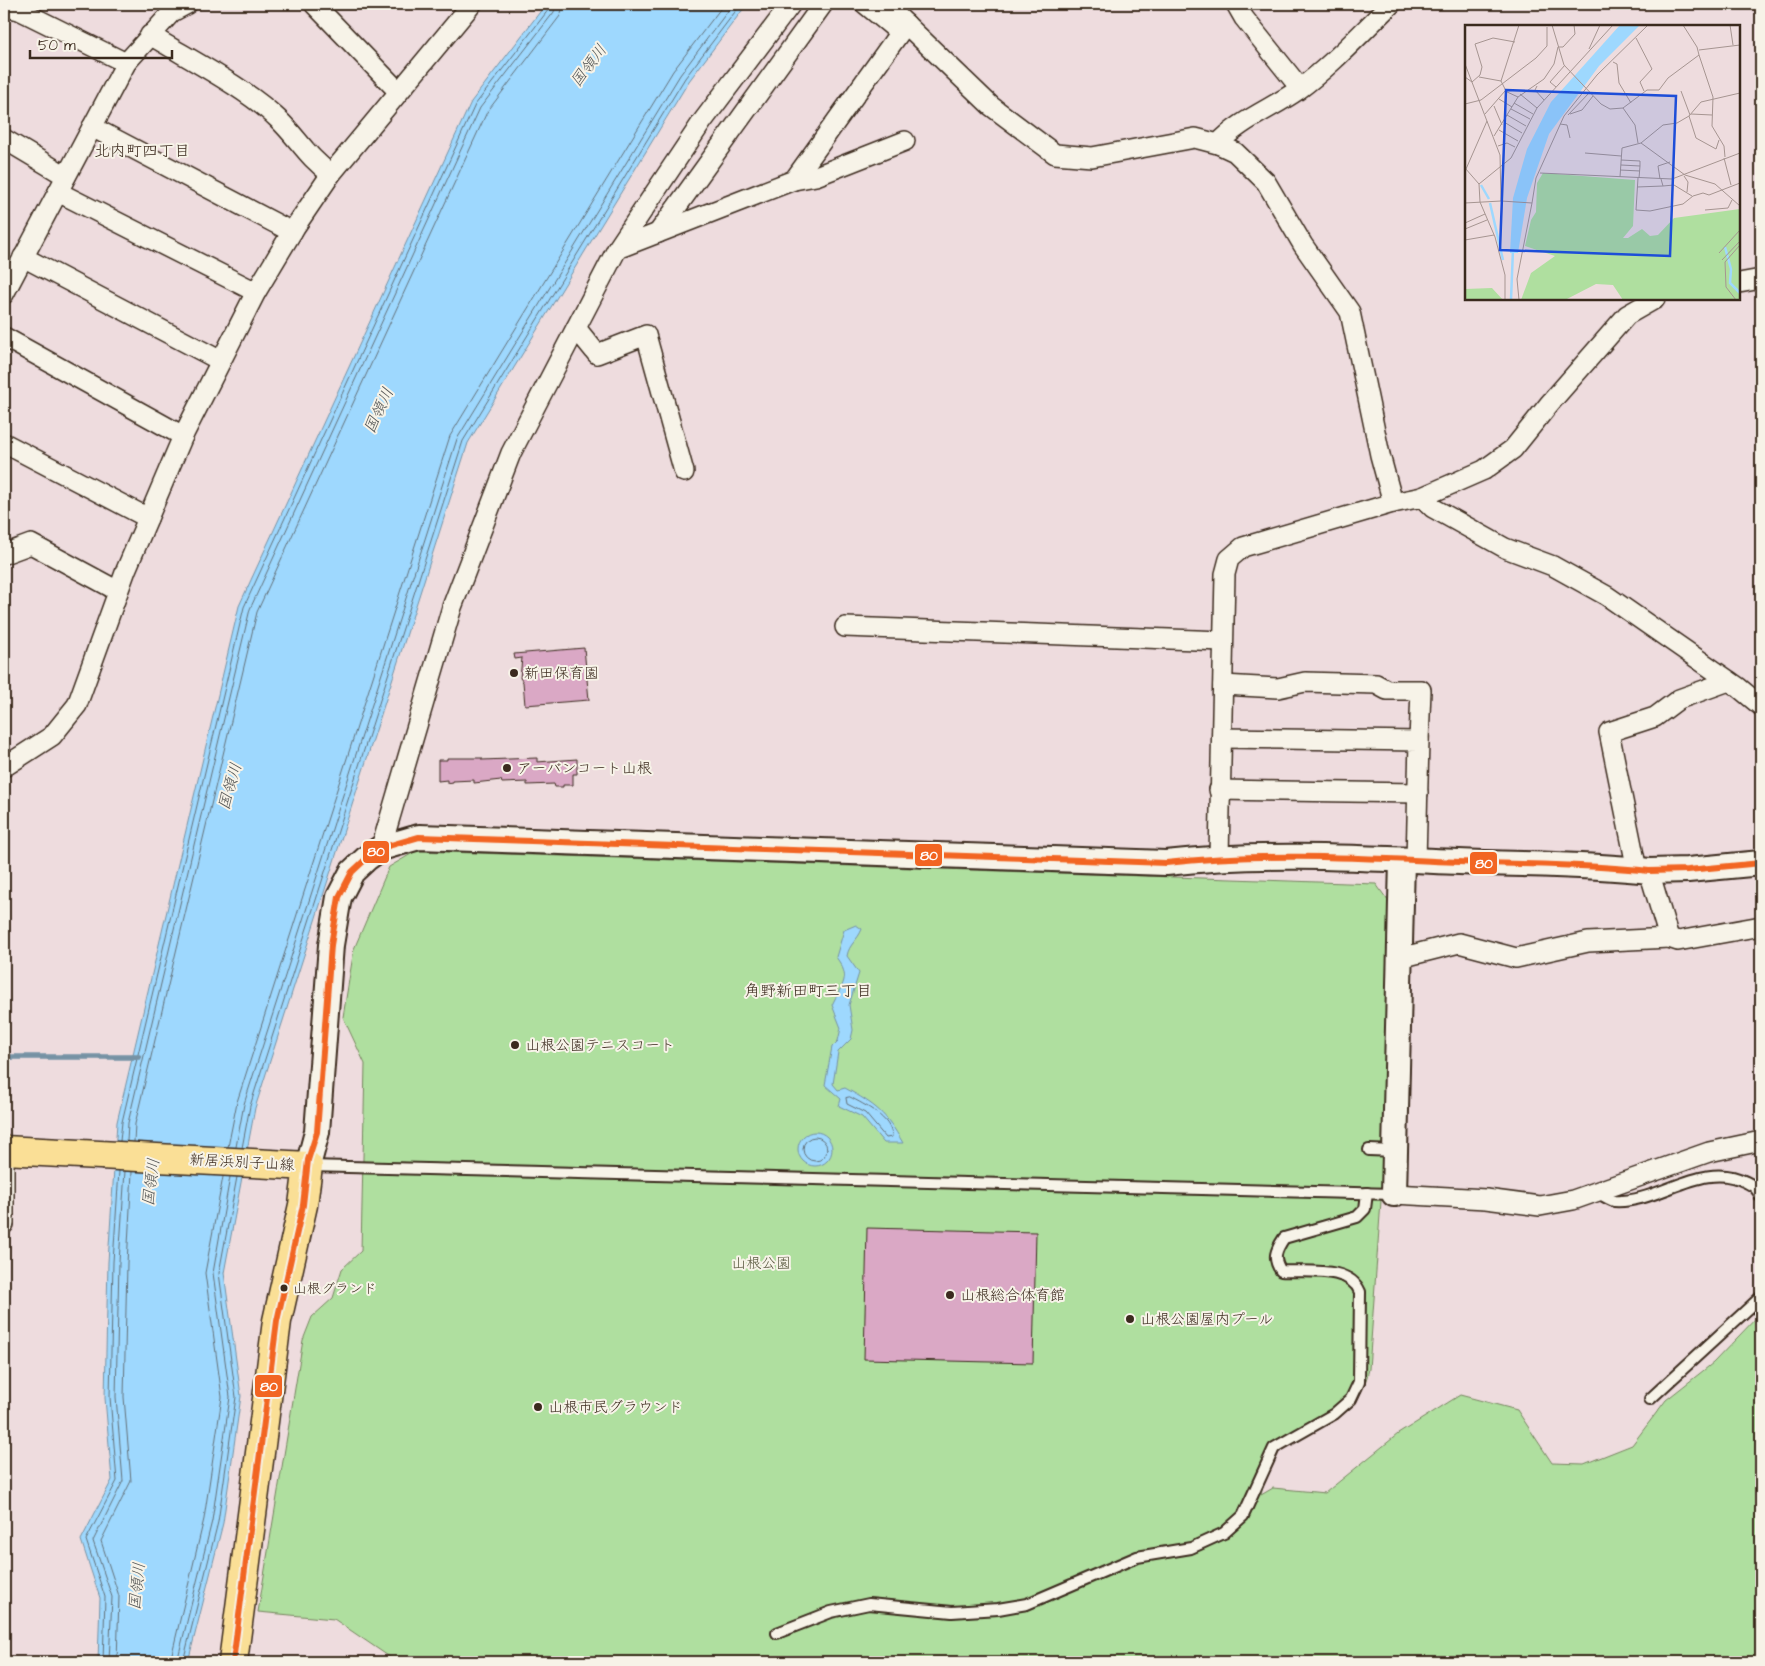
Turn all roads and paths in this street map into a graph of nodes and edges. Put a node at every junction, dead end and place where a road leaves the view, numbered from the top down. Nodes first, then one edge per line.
1 (186, 4) edge
2 (314, 4) edge
3 (472, 4) edge
4 (790, 4) edge
5 (823, 4) edge
6 (865, 4) edge
7 (885, 4) edge
8 (1236, 4) edge
9 (1391, 4) edge
10 (4, 6) edge
11 (904, 20) edge
12 (150, 35) junction
13 (126, 63) junction
14 (1300, 88) junction
15 (398, 91) junction
16 (92, 127) junction
17 (4, 139) edge
18 (905, 142) dead end
19 (1218, 144) junction
20 (331, 174) junction
21 (794, 180) junction
22 (62, 184) junction
23 (292, 232) junction
24 (658, 233) junction
25 (617, 249) junction
26 (23, 257) junction
27 (1761, 280) edge
28 (1740, 283) edge
29 (256, 292) junction
30 (4, 294) edge
31 (1653, 300) edge
32 (576, 328) junction
33 (4, 337) edge
34 (221, 361) junction
35 (183, 436) junction
36 (4, 444) edge
37 (684, 472) dead end
38 (1422, 497) junction
39 (1393, 502) junction
40 (148, 518) junction
41 (4, 554) edge
42 (118, 591) junction
43 (845, 627) dead end
44 (1223, 641) junction
45 (1729, 681) junction
46 (1223, 685) junction
47 (1761, 706) edge
48 (1222, 738) junction
49 (1419, 741) junction
50 (4, 768) edge
51 (1219, 790) junction
52 (1418, 793) junction
53 (381, 848) junction
54 (1219, 857) junction
55 (1409, 860) junction
56 (1761, 863) edge
57 (1643, 870) junction
58 (1761, 926) edge
59 (1669, 938) junction
60 (1400, 958) junction
61 (1761, 1141) edge
62 (9, 1150) edge
63 (1369, 1150) dead end
64 (1395, 1151) junction
65 (308, 1166) junction
66 (1596, 1192) junction
67 (1367, 1193) junction
68 (1394, 1194) junction
69 (1761, 1197) edge
70 (4, 1224) edge
71 (1761, 1297) edge
72 (1650, 1400) dead end
73 (777, 1633) dead end
74 (232, 1662) edge

1 - 12 street
2 - 15 street
3 - 15 street
4 - 25 street
5 - 24 street
6 - 11 street
7 - 11 street
8 - 14 street
9 - 14 street
10 - 13 street
11 - 19 street
11 - 21 street
12 - 13 street
12 - 20 street
13 - 16 street
14 - 19 street
15 - 20 street
16 - 22 street
16 - 23 street
17 - 22 street
18 - 21 street
19 - 39 street
20 - 23 street
21 - 24 street
22 - 26 street
22 - 29 street
23 - 29 street
24 - 25 street
25 - 32 street
26 - 30 street
26 - 34 street
27 - 28 street
29 - 34 street
31 - 38 street
32 - 37 street
32 - 53 street
33 - 35 street
34 - 35 street
35 - 40 street
36 - 40 street
38 - 39 street
38 - 45 street
39 - 44 street
40 - 42 street
41 - 42 street
42 - 50 street
43 - 44 street
44 - 46 street
45 - 47 street
45 - 57 street
46 - 48 street
46 - 49 street
48 - 49 street
48 - 51 street
49 - 52 street
51 - 52 street
51 - 54 street
52 - 55 street
53 - 54 street
53 - 65 street
54 - 55 street
55 - 57 street
55 - 60 street
56 - 57 street
57 - 59 street
58 - 59 street
59 - 60 street
60 - 64 street
61 - 66 street
62 - 65 main road, 新居浜別子山線
62 - 70 street
63 - 64 lane
64 - 68 street
65 - 67 lane
65 - 74 main road, 新居浜別子山線
66 - 68 street
66 - 69 lane
67 - 68 lane
67 - 73 lane
71 - 72 lane

